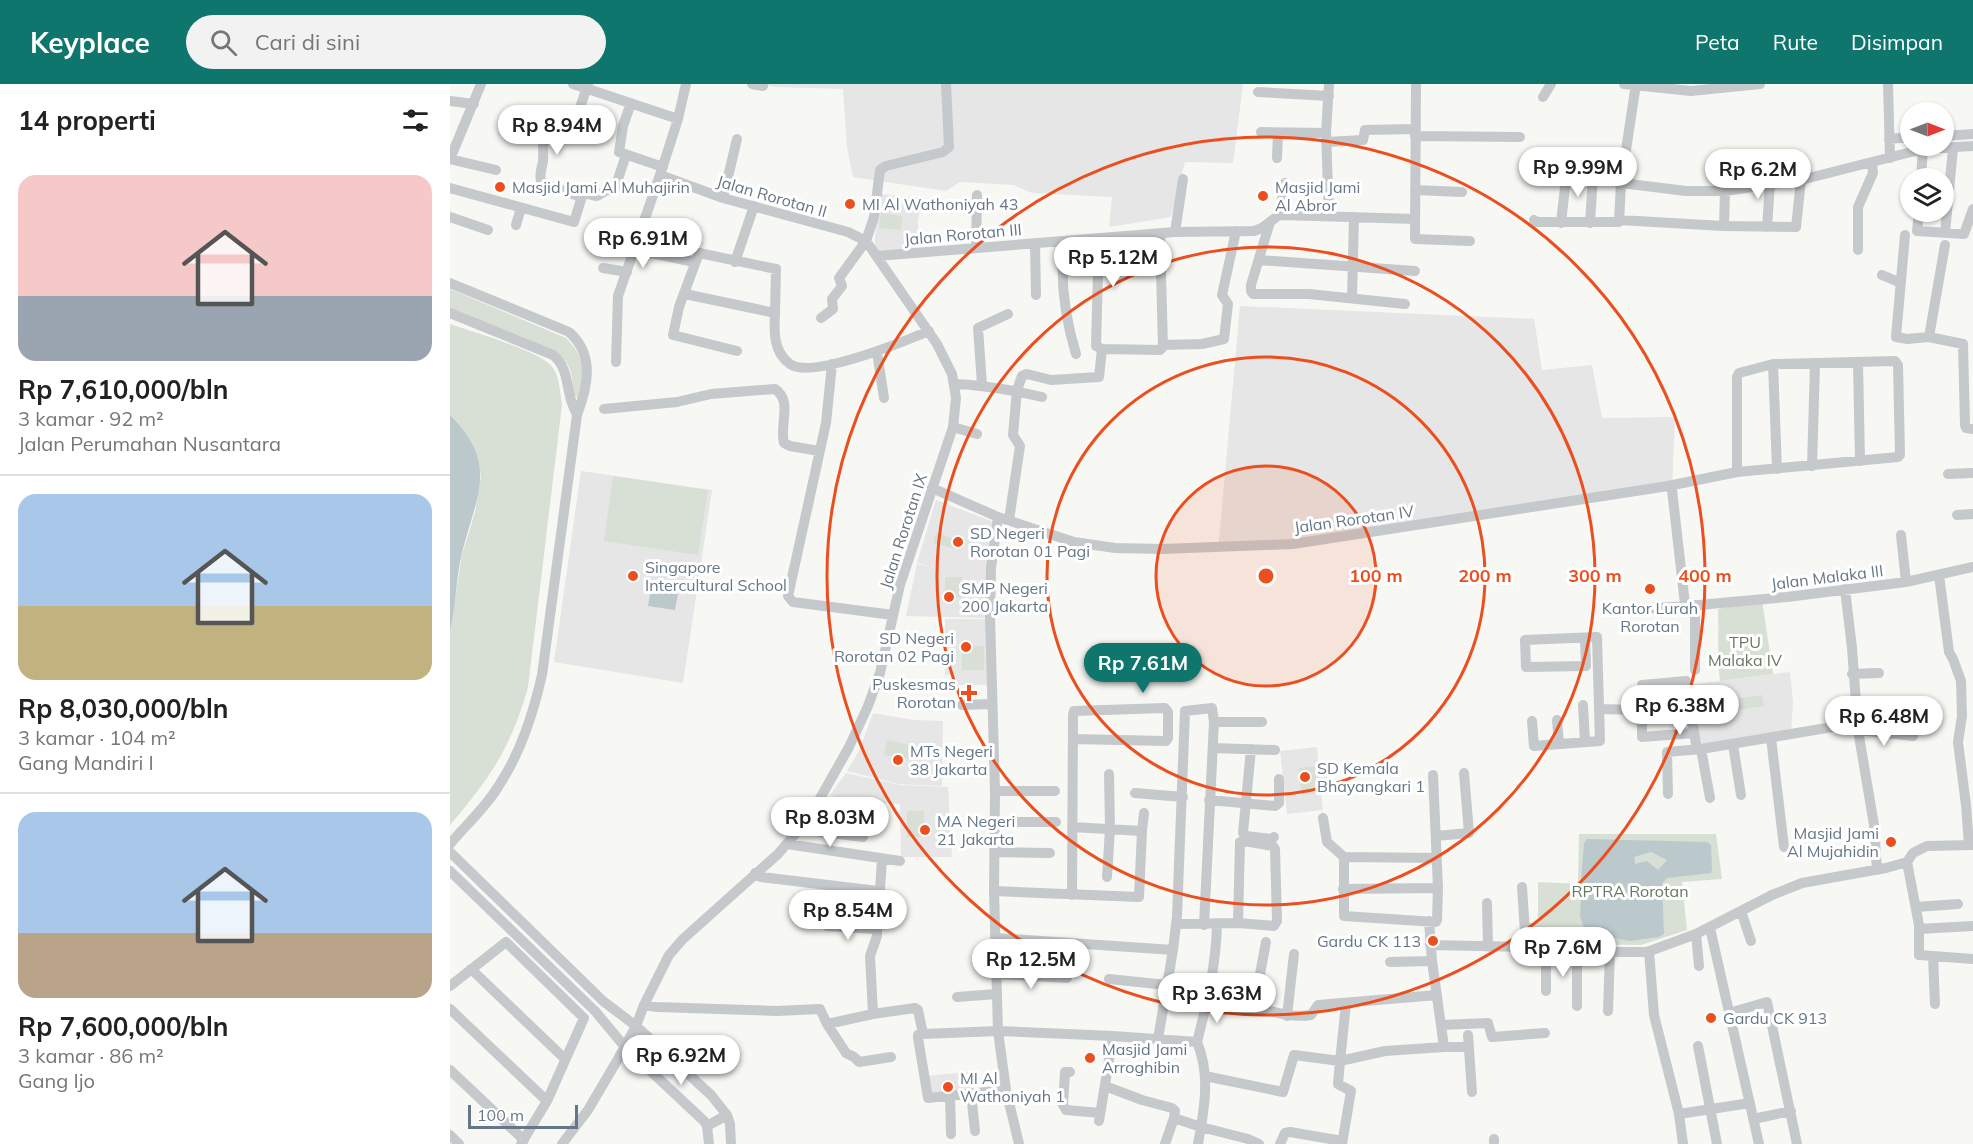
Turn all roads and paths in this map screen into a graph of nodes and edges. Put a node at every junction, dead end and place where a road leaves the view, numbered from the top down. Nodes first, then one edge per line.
1 (481, 84) edge
2 (573, 84) edge
3 (613, 84) edge
4 (686, 84) edge
5 (946, 84) edge
6 (1329, 84) edge
7 (1416, 84) edge
8 (1551, 84) edge
9 (1760, 84) edge
10 (1888, 84) edge
11 (1635, 85) edge
12 (1747, 85) edge
13 (588, 86) edge
14 (1691, 87) edge
15 (1715, 87) edge
16 (1258, 92) dead end
17 (609, 96) junction
18 (1329, 96) junction
19 (1543, 97) dead end
20 (450, 101) edge
21 (631, 103) junction
22 (474, 104) junction
23 (678, 119) junction
24 (1261, 132) dead end
25 (1415, 132) junction
26 (1278, 133) junction
27 (1973, 134) edge
28 (1954, 135) edge
29 (1520, 137) dead end
30 (1326, 138) junction
31 (1889, 138) junction
32 (1900, 138) edge
33 (736, 139) dead end
34 (1973, 146) edge
35 (1954, 148) edge
36 (622, 154) junction
37 (1900, 155) edge
38 (451, 156) edge
39 (1952, 156) edge
40 (1277, 158) dead end
41 (1890, 158) junction
42 (1872, 163) junction
43 (1538, 167) dead end
44 (1567, 169) junction
45 (496, 170) dead end
46 (662, 171) junction
47 (1593, 176) junction
48 (1184, 179) dead end
49 (1801, 180) junction
50 (1285, 183) dead end
51 (1621, 183) junction
52 (1770, 184) junction
53 (450, 188) edge
54 (1415, 190) junction
55 (1725, 191) junction
56 (1462, 192) dead end
57 (976, 195) dead end
58 (581, 197) junction
59 (723, 198) junction
60 (754, 206) junction
61 (521, 208) junction
62 (1973, 210) edge
63 (1279, 215) junction
64 (1329, 216) junction
65 (450, 217) edge
66 (1354, 217) junction
67 (1415, 219) junction
68 (1534, 219) dead end
69 (1619, 220) junction
70 (1270, 222) junction
71 (1917, 222) edge
72 (1561, 223) junction
73 (1590, 223) junction
74 (516, 225) dead end
75 (1724, 226) junction
76 (1767, 227) junction
77 (488, 230) dead end
78 (1236, 231) junction
79 (1174, 232) junction
80 (1945, 232) junction
81 (1160, 234) junction
82 (1905, 235) dead end
83 (1099, 238) junction
84 (866, 240) junction
85 (1064, 241) junction
86 (1470, 241) dead end
87 (1035, 243) junction
88 (608, 244) dead end
89 (1945, 245) dead end
90 (976, 247) junction
91 (1858, 249) dead end
92 (634, 250) junction
93 (877, 256) junction
94 (1259, 260) junction
95 (694, 262) junction
96 (735, 262) junction
97 (1353, 267) junction
98 (603, 268) dead end
99 (1415, 271) dead end
100 (627, 272) junction
101 (1882, 275) dead end
102 (450, 283) edge
103 (1901, 283) junction
104 (685, 294) junction
105 (1036, 295) dead end
106 (1352, 298) junction
107 (1405, 304) dead end
108 (450, 313) edge
109 (775, 313) junction
110 (1008, 315) dead end
111 (821, 318) dead end
112 (929, 331) junction
113 (1929, 337) junction
114 (1163, 345) junction
115 (1102, 349) junction
116 (737, 351) dead end
117 (877, 352) junction
118 (1076, 354) dead end
119 (1968, 357) edge
120 (616, 362) dead end
121 (1815, 363) junction
122 (1858, 363) junction
123 (832, 364) junction
124 (1773, 364) junction
125 (954, 384) junction
126 (982, 385) junction
127 (1017, 390) junction
128 (1968, 396) edge
129 (1042, 397) dead end
130 (884, 398) dead end
131 (604, 410) dead end
132 (577, 415) junction
133 (953, 427) junction
134 (1971, 429) edge
135 (977, 434) dead end
136 (819, 451) junction
137 (1860, 461) junction
138 (1812, 466) junction
139 (1777, 469) junction
140 (1737, 472) junction
141 (1973, 473) edge
142 (1948, 474) dead end
143 (1668, 486) junction
144 (932, 488) junction
145 (1973, 514) edge
146 (1956, 515) dead end
147 (998, 517) junction
148 (1009, 520) junction
149 (1901, 535) dead end
150 (1973, 567) edge
151 (1939, 575) junction
152 (1906, 582) junction
153 (1845, 589) junction
154 (1690, 605) junction
155 (1625, 610) dead end
156 (892, 615) junction
157 (1585, 638) junction
158 (1695, 670) dead end
159 (1880, 673) dead end
160 (1852, 674) junction
161 (991, 704) junction
162 (962, 705) dead end
163 (1583, 705) dead end
164 (1690, 706) junction
165 (1599, 709) junction
166 (1642, 710) junction
167 (1967, 716) edge
168 (1557, 720) dead end
169 (1214, 722) junction
170 (1262, 722) dead end
171 (1532, 722) dead end
172 (1857, 726) junction
173 (1694, 733) junction
174 (1913, 736) dead end
175 (1771, 738) junction
176 (1073, 739) junction
177 (1585, 742) junction
178 (1559, 744) junction
179 (1732, 745) junction
180 (1213, 748) junction
181 (1251, 749) junction
182 (1699, 749) junction
183 (1275, 750) dead end
184 (1464, 773) dead end
185 (1109, 774) dead end
186 (1433, 775) dead end
187 (1967, 777) edge
188 (1279, 779) dead end
189 (995, 791) junction
190 (1055, 791) dead end
191 (1135, 792) dead end
192 (1668, 794) dead end
193 (1741, 795) dead end
194 (1183, 797) junction
195 (1710, 798) dead end
196 (1209, 800) junction
197 (1245, 803) junction
198 (818, 804) junction
199 (880, 812) dead end
200 (1143, 813) dead end
201 (1323, 818) dead end
202 (995, 822) junction
203 (1056, 822) dead end
204 (1072, 827) junction
205 (800, 829) junction
206 (1110, 829) junction
207 (1142, 831) junction
208 (1436, 836) junction
209 (863, 837) dead end
210 (1274, 837) dead end
211 (450, 844) edge
212 (787, 844) junction
213 (1971, 845) edge
214 (1784, 847) dead end
215 (450, 852) edge
216 (995, 852) junction
217 (1050, 853) dead end
218 (1344, 858) junction
219 (1437, 858) junction
220 (882, 859) junction
221 (900, 861) dead end
222 (1907, 862) junction
223 (1877, 870) junction
224 (450, 871) edge
225 (758, 875) junction
226 (1107, 877) dead end
227 (1522, 887) dead end
228 (1438, 888) junction
229 (1344, 889) junction
230 (994, 891) junction
231 (1072, 895) junction
232 (1487, 903) dead end
233 (1958, 904) dead end
234 (1916, 907) junction
235 (1741, 911) junction
236 (1429, 921) junction
237 (1238, 923) junction
238 (1217, 924) junction
239 (1204, 925) junction
240 (827, 926) dead end
241 (1973, 926) edge
242 (1176, 927) junction
243 (1710, 928) junction
244 (1919, 929) junction
245 (1696, 934) junction
246 (997, 939) junction
247 (1751, 941) dead end
248 (1266, 942) dead end
249 (1430, 945) junction
250 (1488, 946) junction
251 (1526, 947) junction
252 (1546, 948) junction
253 (1173, 950) junction
254 (1577, 951) junction
255 (1610, 952) junction
256 (1646, 952) junction
257 (1294, 954) dead end
258 (1933, 956) junction
259 (1973, 959) edge
260 (1432, 961) junction
261 (1390, 962) dead end
262 (1699, 966) dead end
263 (471, 969) junction
264 (997, 974) junction
265 (1067, 978) dead end
266 (1109, 979) dead end
267 (1167, 985) junction
268 (450, 986) edge
269 (1546, 991) dead end
270 (997, 994) junction
271 (1437, 995) junction
272 (957, 997) dead end
273 (1209, 998) junction
274 (603, 1001) junction
275 (1346, 1004) junction
276 (1935, 1004) dead end
277 (650, 1006) junction
278 (1254, 1006) junction
279 (1577, 1006) dead end
280 (450, 1009) edge
281 (1728, 1010) junction
282 (595, 1011) junction
283 (1608, 1011) dead end
284 (873, 1014) junction
285 (1287, 1016) junction
286 (827, 1024) junction
287 (1441, 1025) junction
288 (636, 1026) junction
289 (998, 1031) junction
290 (923, 1034) junction
291 (1545, 1034) dead end
292 (1468, 1035) dead end
293 (1113, 1036) junction
294 (1158, 1039) junction
295 (1197, 1042) junction
296 (1698, 1046) dead end
297 (625, 1047) junction
298 (1444, 1047) junction
299 (1468, 1047) junction
300 (891, 1057) dead end
301 (565, 1059) junction
302 (1340, 1061) junction
303 (450, 1070) edge
304 (1070, 1072) dead end
305 (1205, 1076) junction
306 (1105, 1086) junction
307 (1006, 1090) junction
308 (1472, 1092) dead end
309 (971, 1094) junction
310 (950, 1096) junction
311 (547, 1101) junction
312 (1750, 1103) junction
313 (1710, 1110) junction
314 (1791, 1111) junction
315 (1678, 1114) junction
316 (727, 1115) junction
317 (1174, 1118) junction
318 (1753, 1119) junction
319 (707, 1126) junction
320 (1201, 1127) junction
321 (975, 1131) dead end
322 (951, 1134) dead end
323 (450, 1135) edge
324 (522, 1142) edge
325 (1342, 1143) edge
326 (459, 1144) edge
327 (561, 1144) edge
328 (709, 1144) edge
329 (731, 1144) edge
330 (1019, 1144) edge
331 (1165, 1144) edge
332 (1198, 1144) edge
333 (1259, 1144) edge
334 (1280, 1144) edge
335 (1683, 1144) edge
336 (1717, 1144) edge
337 (1759, 1144) edge
338 (1797, 1144) edge

1 - 22 street
2 - 13 street
3 - 17 street
4 - 23 street
5 - 84 street
6 - 18 street
7 - 25 street
8 - 19 street
9 - 12 street
10 - 31 street
11 - 14 street
11 - 51 street
12 - 15 street
13 - 17 street
13 - 58 street
14 - 15 street
16 - 18 street
17 - 21 street
18 - 30 street
20 - 22 street
21 - 23 street
21 - 36 street
22 - 38 street
23 - 46 street
24 - 26 street
25 - 29 street
25 - 30 street
25 - 54 street
26 - 30 street
26 - 40 street
27 - 28 street
30 - 64 street
31 - 32 street
31 - 41 street
33 - 59 street
34 - 35 street
36 - 46 street, Jalan Rorotan II
36 - 58 street
37 - 41 street
38 - 45 street
39 - 80 street
41 - 42 street
42 - 49 street
42 - 91 street
43 - 44 street
44 - 47 street
44 - 72 street
46 - 59 street, Jalan Rorotan II
46 - 92 street
47 - 51 street
47 - 73 street
48 - 79 street
49 - 52 street
49 - 76 street
50 - 63 street
51 - 55 street
51 - 69 street
52 - 55 street
52 - 76 street
53 - 61 street
54 - 56 street
54 - 67 street
55 - 75 street
57 - 90 street
58 - 61 street
59 - 60 street, Jalan Rorotan II
60 - 84 street, Jalan Rorotan II
60 - 96 street
61 - 74 street
62 - 80 street
63 - 64 street
63 - 70 street, Jalan Rorotan III
64 - 66 street
65 - 77 street
66 - 67 street
66 - 97 street
67 - 86 street
68 - 72 street
69 - 73 street
69 - 75 street
70 - 78 street, Jalan Rorotan III
70 - 94 street
71 - 80 street
72 - 73 street
75 - 76 street
78 - 79 street, Jalan Rorotan III
78 - 114 street
79 - 81 street, Jalan Rorotan III
81 - 83 street, Jalan Rorotan III
81 - 114 street
82 - 103 street
83 - 85 street, Jalan Rorotan III
83 - 115 street
84 - 93 street, Jalan Rorotan IX
84 - 111 street
85 - 87 street, Jalan Rorotan III
85 - 118 street
87 - 90 street, Jalan Rorotan III
87 - 105 street
88 - 92 street
89 - 113 street
90 - 93 street, Jalan Rorotan III
92 - 95 street
92 - 100 street
93 - 112 street, Jalan Rorotan IX
94 - 97 street
94 - 106 street
95 - 96 street
95 - 104 street
96 - 109 street
97 - 99 street
97 - 106 street
98 - 100 street
100 - 120 street
101 - 103 street
102 - 132 street
103 - 113 street
104 - 109 street
104 - 116 street
106 - 107 street
108 - 132 street
109 - 123 street
110 - 126 street
112 - 117 street
112 - 125 street, Jalan Rorotan IX
113 - 119 street
114 - 115 street
115 - 127 street
117 - 123 street
117 - 130 street
119 - 128 street
121 - 122 street
121 - 124 street
121 - 138 street
122 - 137 street
122 - 137 street, Jalan Rorotan IV
123 - 136 street
124 - 139 street
124 - 140 street
125 - 126 street
125 - 133 street, Jalan Rorotan IX
126 - 127 street
127 - 129 street
127 - 148 street
128 - 134 street
131 - 136 street
132 - 211 street
133 - 135 street
133 - 144 street, Jalan Rorotan IX
136 - 156 street
137 - 138 street, Jalan Rorotan IV
138 - 139 street, Jalan Rorotan IV
139 - 140 street, Jalan Rorotan IV
140 - 143 street, Jalan Rorotan IV
141 - 142 street
143 - 148 street, Jalan Rorotan IV
143 - 154 street
144 - 147 street, Jalan Rorotan IV
144 - 156 street, Jalan Rorotan IX
145 - 146 street
147 - 148 street, Jalan Rorotan IV
147 - 161 street
149 - 152 street
150 - 151 street, Jalan Malaka III
151 - 152 street, Jalan Malaka III
151 - 167 street
152 - 153 street, Jalan Malaka III
153 - 154 street, Jalan Malaka III
153 - 160 street
154 - 155 street, Jalan Malaka III
154 - 158 street
156 - 198 street, Jalan Rorotan IX
157 - 157 street
157 - 165 street
159 - 160 street
160 - 172 street
161 - 162 street
161 - 189 street
163 - 177 street
164 - 166 street
164 - 166 street
164 - 173 street
165 - 166 street
165 - 177 street
166 - 173 street
167 - 187 street
168 - 178 street
169 - 170 street
169 - 180 street
169 - 194 street
171 - 178 street
172 - 174 street
172 - 175 street
172 - 223 street
173 - 182 street
175 - 179 street
175 - 214 street
176 - 176 street
176 - 204 street
177 - 178 street
179 - 182 street
179 - 193 street
180 - 181 street
180 - 196 street
181 - 183 street
181 - 197 street
182 - 192 street
182 - 195 street
184 - 208 street
185 - 206 street
186 - 208 street
187 - 213 street
188 - 197 street
189 - 190 street
189 - 202 street
191 - 194 street
194 - 242 street
196 - 197 street
196 - 239 street
197 - 210 street
198 - 199 street
198 - 205 street, Jalan Rorotan IX
200 - 207 street
201 - 218 street
202 - 203 street
202 - 216 street
204 - 206 street
204 - 231 street
205 - 209 street
205 - 212 street, Jalan Rorotan IX
206 - 207 street
206 - 226 street
207 - 231 street
208 - 219 street
212 - 220 street
212 - 225 street, Jalan Rorotan IX
213 - 222 street
215 - 274 street
216 - 217 street
216 - 230 street
218 - 219 street
218 - 229 street
219 - 228 street
220 - 221 street
220 - 225 street
222 - 223 street
222 - 234 street
223 - 235 street
224 - 282 street
225 - 277 street, Jalan Rorotan IX
227 - 251 street
228 - 229 street
228 - 236 street
229 - 236 street
230 - 231 street
230 - 246 street
232 - 250 street
233 - 234 street
234 - 244 street
235 - 243 street
235 - 247 street
236 - 249 street
237 - 237 street
237 - 238 street
238 - 239 street
238 - 273 street
239 - 242 street
240 - 284 street
241 - 244 street
242 - 253 street
243 - 245 street
243 - 281 street
244 - 258 street
245 - 256 street
245 - 262 street
246 - 253 street
246 - 264 street
248 - 278 street
249 - 250 street
249 - 260 street
250 - 251 street
251 - 252 street
252 - 254 street
252 - 269 street
253 - 267 street
254 - 255 street
254 - 279 street
255 - 256 street
255 - 283 street
256 - 315 street
257 - 285 street
258 - 259 street
258 - 276 street
260 - 261 street
260 - 271 street
263 - 268 street
263 - 301 street
263 - 301 street
264 - 265 street
264 - 270 street
266 - 267 street
267 - 294 street
270 - 272 street
270 - 289 street
271 - 275 street
271 - 287 street
273 - 278 street
273 - 295 street
274 - 282 street
274 - 288 street
275 - 285 street
275 - 302 street
277 - 286 street
277 - 288 street, Jalan Rorotan IX
278 - 285 street
280 - 311 street
281 - 312 street
281 - 314 street
282 - 297 street
284 - 286 street
284 - 290 street
286 - 300 street
287 - 291 street
287 - 298 street
288 - 297 street, Jalan Rorotan IX
288 - 316 street
289 - 290 street
289 - 293 street
289 - 307 street
290 - 310 street
292 - 299 street
293 - 294 street
293 - 306 street
294 - 295 street
295 - 305 street
296 - 313 street
297 - 319 street
297 - 327 street, Jalan Rorotan IX
298 - 299 street
298 - 302 street
299 - 308 street
301 - 311 street
302 - 305 street
302 - 325 street
303 - 324 street
304 - 306 street
305 - 320 street
306 - 317 street
307 - 309 street
307 - 330 street
309 - 310 street
309 - 321 street
310 - 322 street
311 - 324 street
312 - 313 street
312 - 318 street
313 - 315 street
313 - 336 street
314 - 318 street
314 - 338 street
315 - 335 street
316 - 319 street
316 - 329 street
317 - 320 street
317 - 331 street
318 - 337 street
319 - 328 street
320 - 332 street
320 - 333 street
323 - 326 street
325 - 334 street

